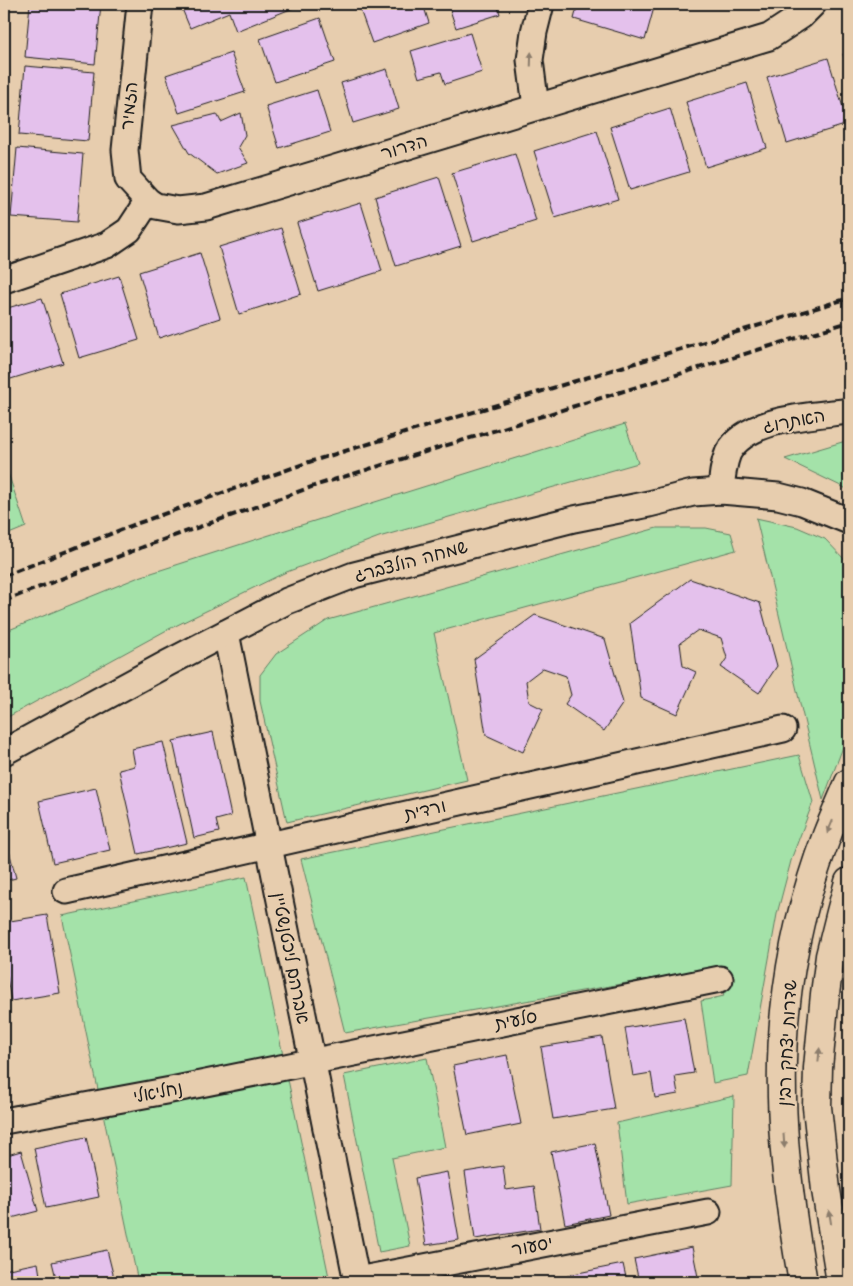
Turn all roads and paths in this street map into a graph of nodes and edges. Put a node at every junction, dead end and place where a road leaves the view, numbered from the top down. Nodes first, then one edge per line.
1 (140, 4) edge
2 (541, 4) edge
3 (813, 4) edge
4 (536, 107) junction
5 (148, 201) junction
6 (4, 280) edge
7 (849, 411) edge
8 (721, 491) junction
9 (849, 521) edge
10 (226, 633) junction
11 (783, 729) dead end
12 (4, 752) edge
13 (849, 782) edge
14 (268, 845) junction
15 (849, 882) edge
16 (66, 891) dead end
17 (720, 979) dead end
18 (312, 1062) junction
19 (4, 1121) edge
20 (708, 1212) dead end
21 (357, 1281) edge
22 (803, 1282) edge
23 (841, 1282) edge

1 - 5 street, הזמיר
4 -> 2 street
3 - 4 street, הדרור
4 - 5 street, הדרור
5 - 6 street
7 - 8 street, האתרוג
8 - 9 street, שמחה הולצברג
8 - 10 street, שמחה הולצברג
10 - 12 street, שמחה הולצברג
10 - 14 street, אברהם ליכטנשטיין
11 - 14 street, ורדית
13 -> 22 main road, שדרות יצחק רבין
14 - 16 street, ורדית
14 - 18 street, אברהם ליכטנשטיין
23 -> 15 main road, שדרות יצחק רבין
17 - 18 street, סלעית
18 - 19 street, נחליאלי
18 - 21 street, אברהם ליכטנשטיין
20 - 21 street, יסעור

